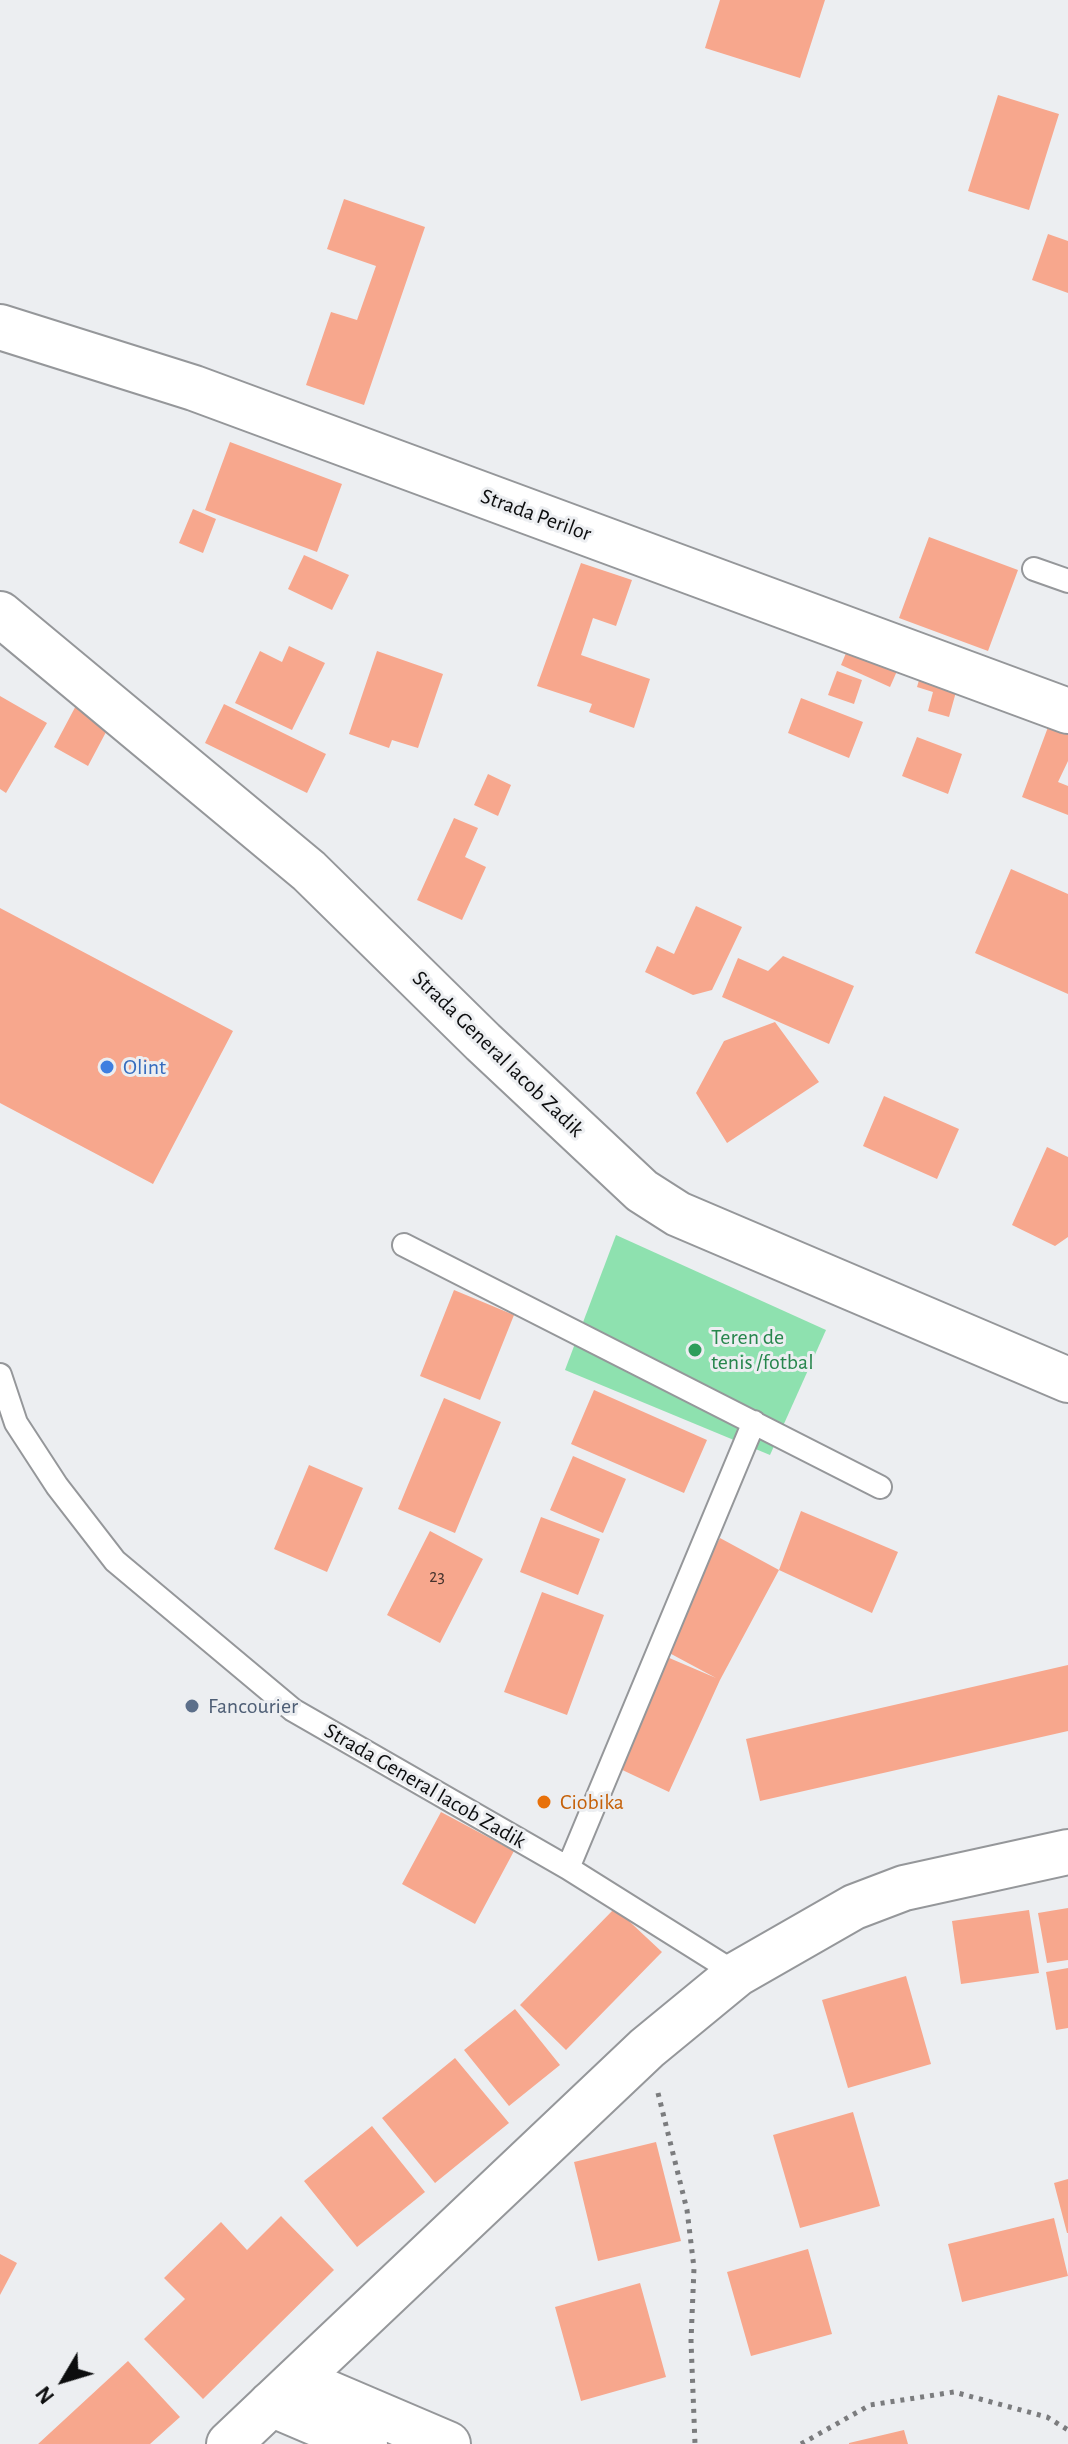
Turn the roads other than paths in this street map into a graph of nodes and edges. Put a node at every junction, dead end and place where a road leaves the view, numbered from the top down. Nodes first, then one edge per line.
1 (0, 327) edge
2 (1034, 569) dead end
3 (1068, 581) edge
4 (0, 614) edge
5 (1068, 711) edge
6 (404, 1245) dead end
7 (2, 1368) edge
8 (1068, 1380) edge
9 (754, 1422) junction
10 (880, 1487) dead end
11 (1068, 1852) edge
12 (568, 1868) junction
13 (737, 1974) junction
14 (284, 2392) junction
15 (229, 2444) edge
16 (365, 2444) edge
17 (448, 2444) edge

1 - 5 street, Strada Perilor
2 - 3 lane
4 - 8 street, Strada General Iacob Zadik
6 - 9 lane
7 - 12 lane, Strada General Iacob Zadik
9 - 10 lane
9 - 12 lane
11 - 13 street
12 - 13 lane, Strada General Iacob Zadik
13 - 14 street
14 - 15 street
14 - 16 street
14 - 17 street

